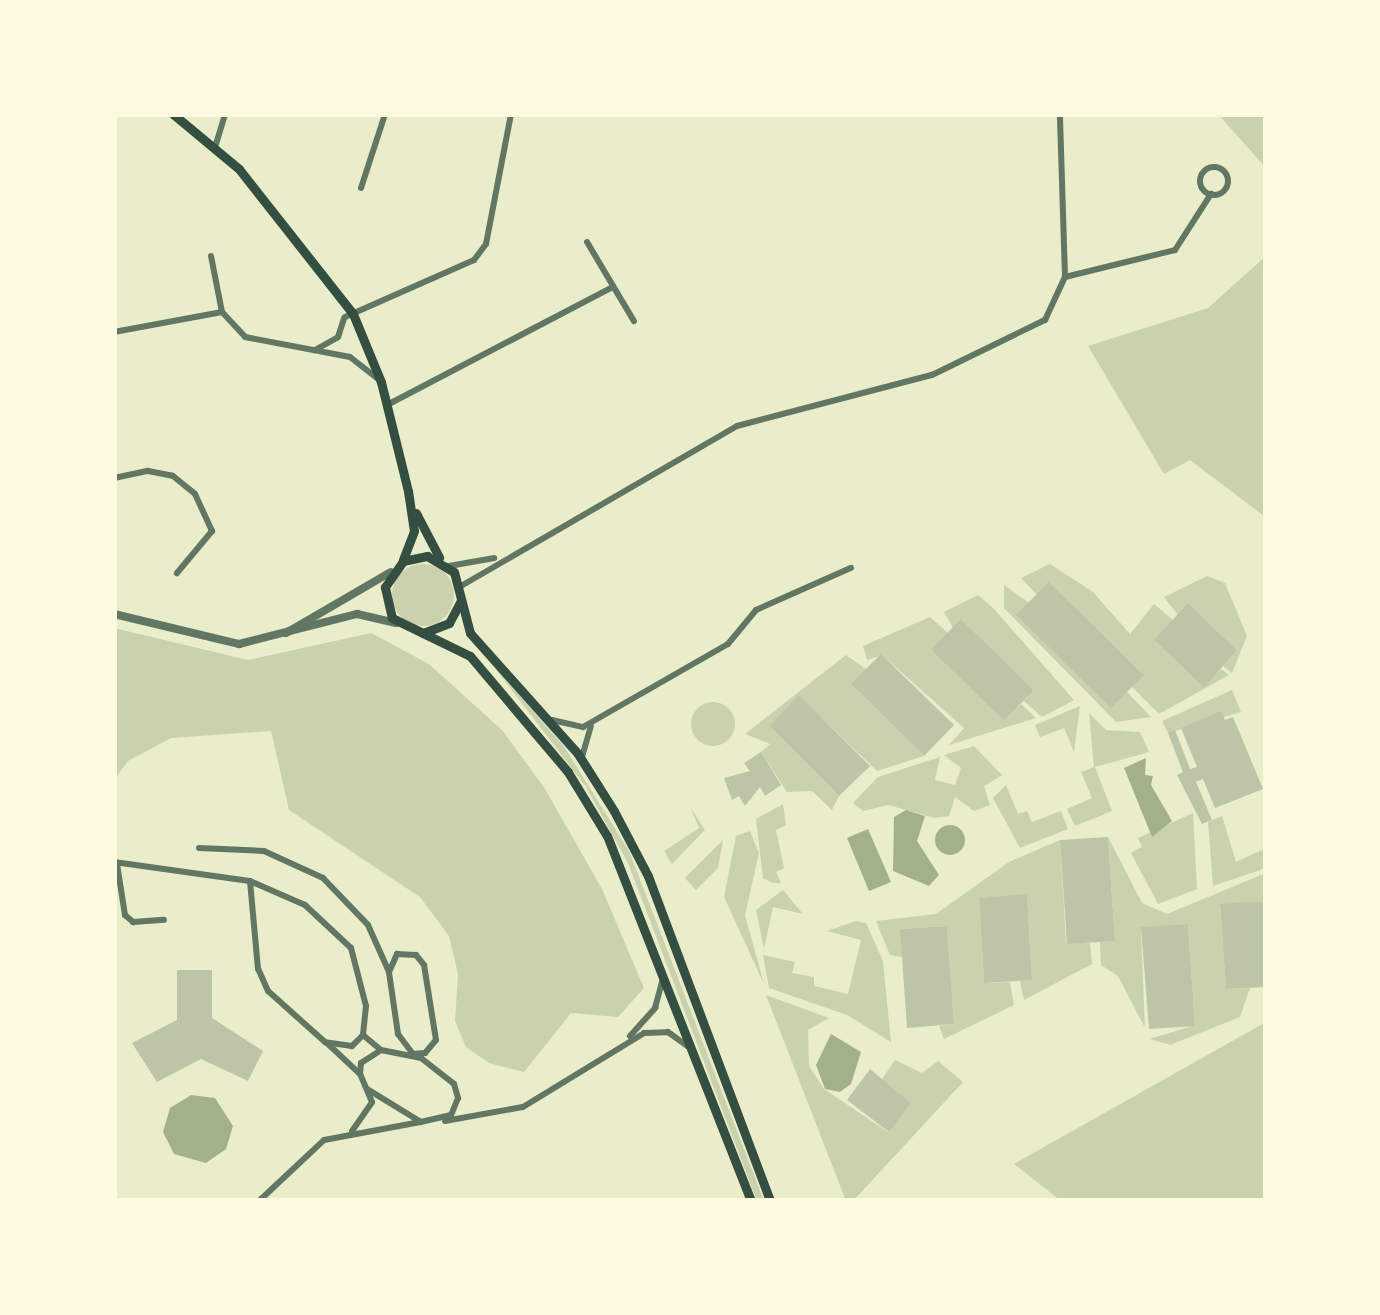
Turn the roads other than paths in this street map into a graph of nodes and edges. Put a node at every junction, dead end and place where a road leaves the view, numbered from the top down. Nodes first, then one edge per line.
1 (173, 114) edge
2 (225, 114) edge
3 (385, 114) edge
4 (512, 114) edge
5 (1060, 114) edge
6 (216, 144) junction
7 (361, 188) dead end
8 (1210, 194) junction
9 (587, 242) dead end
10 (211, 256) dead end
11 (1065, 277) junction
12 (614, 287) junction
13 (222, 312) junction
14 (349, 316) junction
15 (634, 321) dead end
16 (114, 332) edge
17 (316, 350) junction
18 (381, 382) junction
19 (387, 405) junction
20 (114, 478) edge
21 (408, 491) junction
22 (514, 550) junction
23 (403, 561) junction
24 (445, 563) junction
25 (851, 568) dead end
26 (177, 572) dead end
27 (391, 572) junction
28 (461, 591) junction
29 (114, 614) edge
30 (397, 624) junction
31 (419, 633) junction
32 (274, 640) junction
33 (549, 718) junction
34 (598, 719) junction
35 (583, 761) junction
36 (199, 848) dead end
37 (115, 864) edge
38 (250, 880) junction
39 (164, 920) dead end
40 (379, 944) junction
41 (403, 953) junction
42 (388, 972) junction
43 (664, 972) junction
44 (363, 1035) junction
45 (325, 1042) junction
46 (619, 1046) junction
47 (381, 1050) junction
48 (694, 1052) junction
49 (413, 1054) junction
50 (360, 1074) junction
51 (367, 1089) junction
52 (458, 1098) junction
53 (479, 1115) junction
54 (441, 1121) junction
55 (421, 1122) junction
56 (352, 1131) junction
57 (259, 1201) edge
58 (751, 1201) edge
59 (770, 1201) edge

1 - 6 main road
2 - 6 street
3 - 7 street
4 - 14 street
5 - 11 street
6 - 14 main road
8 - 8 street
8 - 11 street
9 - 12 street
10 - 13 street
11 - 22 street
12 - 15 street
12 - 19 street
13 - 16 street
13 - 17 street
14 - 17 street
14 - 18 main road
17 - 18 street
18 - 19 main road
19 - 21 main road
20 - 26 street
21 - 23 main road
21 - 24 main road
22 - 24 street
22 - 28 street
23 - 24 main road
23 - 27 main road
24 - 28 main road
25 - 34 street
27 - 30 main road
27 - 32 street
28 - 31 main road
28 - 33 main road
29 - 32 street
30 - 31 main road
30 - 32 street
31 - 43 main road
33 - 34 street
33 - 35 main road
34 - 35 street
35 - 59 main road
36 - 40 street
37 - 38 street
37 - 39 street
38 - 44 street
38 - 45 street
40 - 41 street
40 - 42 street
41 - 42 street
41 - 49 street
42 - 49 street
43 - 46 street
43 - 48 main road
44 - 45 street
44 - 47 street
45 - 50 street
46 - 48 street
46 - 53 street
47 - 49 street
47 - 50 street
48 - 58 main road
49 - 52 street
50 - 51 street
51 - 55 street
51 - 56 street
52 - 53 street
52 - 54 street
53 - 54 street
54 - 55 street
55 - 56 street
56 - 57 street

